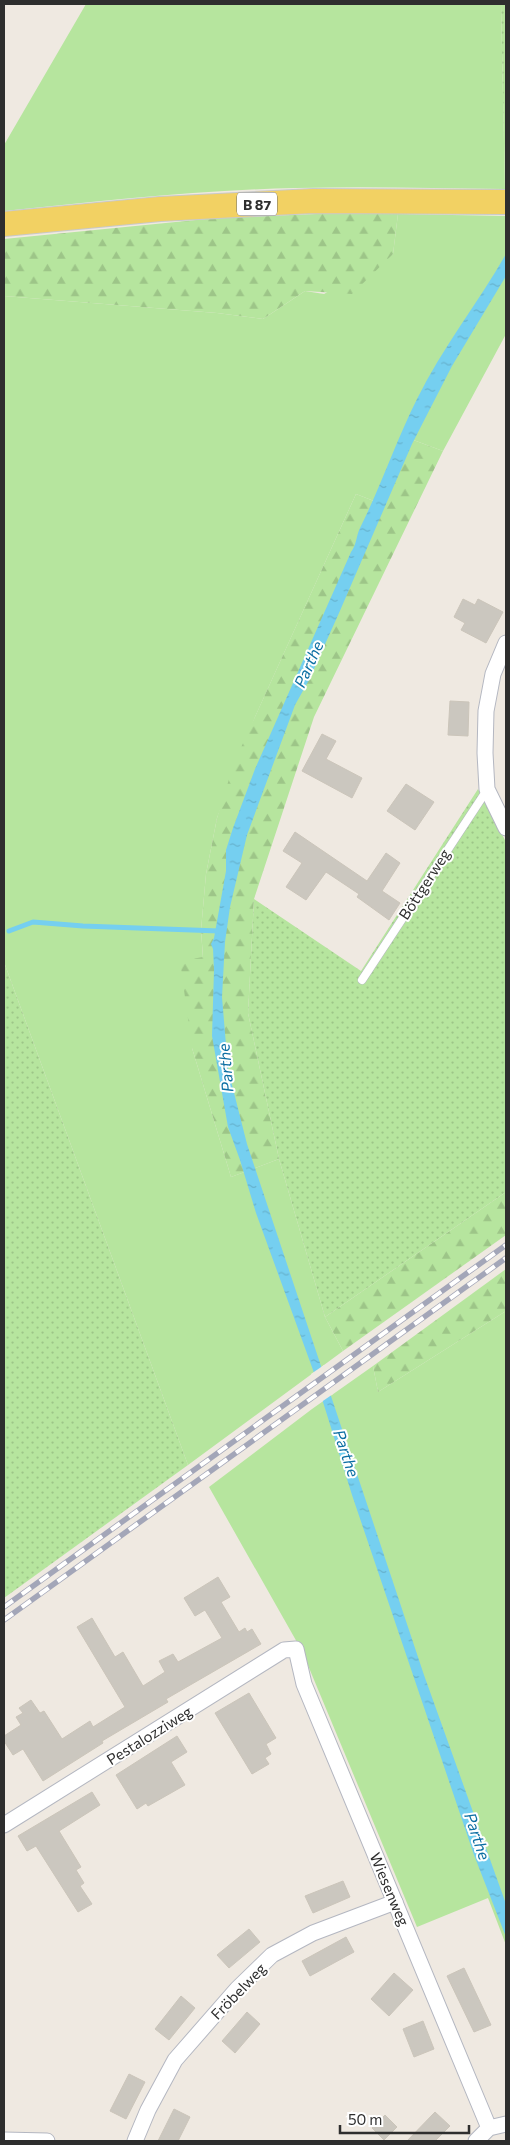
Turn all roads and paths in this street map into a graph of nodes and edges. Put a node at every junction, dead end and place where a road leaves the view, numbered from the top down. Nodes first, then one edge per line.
1 (506, 202) edge
2 (4, 224) edge
3 (506, 644) edge
4 (487, 789) junction
5 (506, 828) edge
6 (362, 980) dead end
7 (296, 1649) joint
8 (4, 1826) edge
9 (395, 1902) junction
10 (506, 2124) edge
11 (489, 2128) junction
12 (4, 2140) edge
13 (47, 2141) edge
14 (135, 2141) edge
15 (476, 2141) edge

1 - 2 main road, B 87
3 - 4 street
4 - 5 street
4 - 6 lane, Böttgerweg
7 - 8 street, Pestalozziweg
7 - 9 street, Wiesenweg
9 - 11 street, Wiesenweg
9 - 14 street, Fröbelweg
10 - 11 street
11 - 15 street
12 - 13 street

